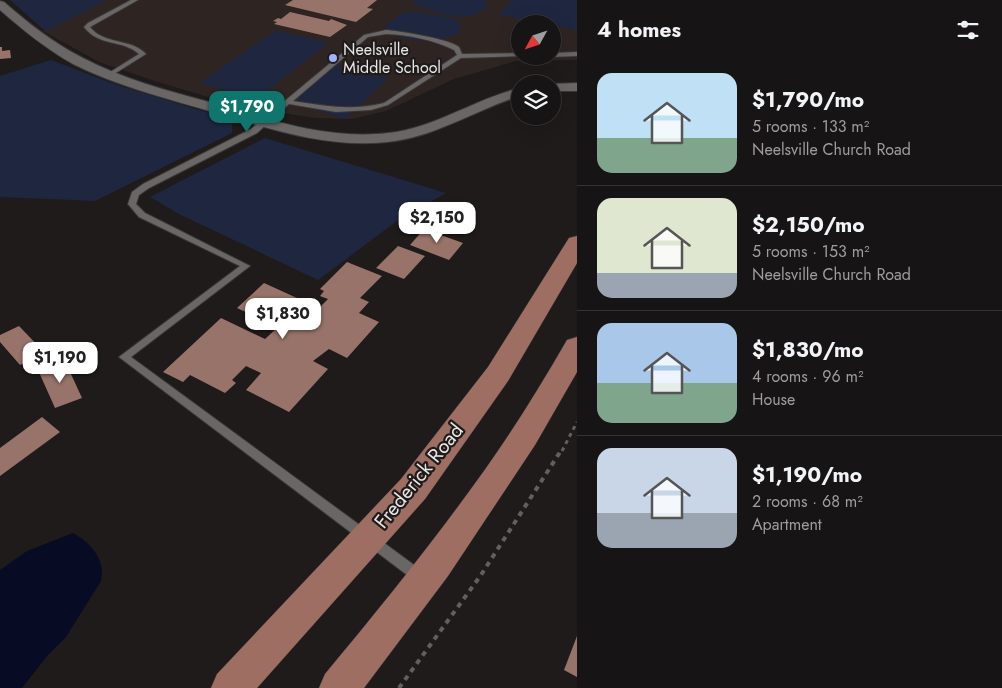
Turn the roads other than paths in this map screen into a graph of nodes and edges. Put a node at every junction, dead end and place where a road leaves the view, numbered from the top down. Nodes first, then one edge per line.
1 (135, 0) edge
2 (0, 4) edge
3 (577, 54) edge
4 (511, 55) edge
5 (561, 55) edge
6 (460, 56) junction
7 (109, 75) junction
8 (561, 88) edge
9 (577, 88) edge
10 (511, 95) edge
11 (288, 102) junction
12 (264, 123) junction
13 (577, 243) edge
14 (570, 364) edge
15 (369, 538) junction
16 (424, 581) junction
17 (231, 688) edge
18 (338, 688) edge

1 - 7 lane
2 - 7 street
3 - 5 lane
4 - 6 lane
6 - 11 lane
6 - 11 lane
7 - 12 street
8 - 9 street
10 - 12 street
11 - 12 lane
12 - 15 lane
13 - 15 main road, Frederick Road
14 - 16 main road
15 - 16 lane
15 - 17 main road, Frederick Road
16 - 18 main road

